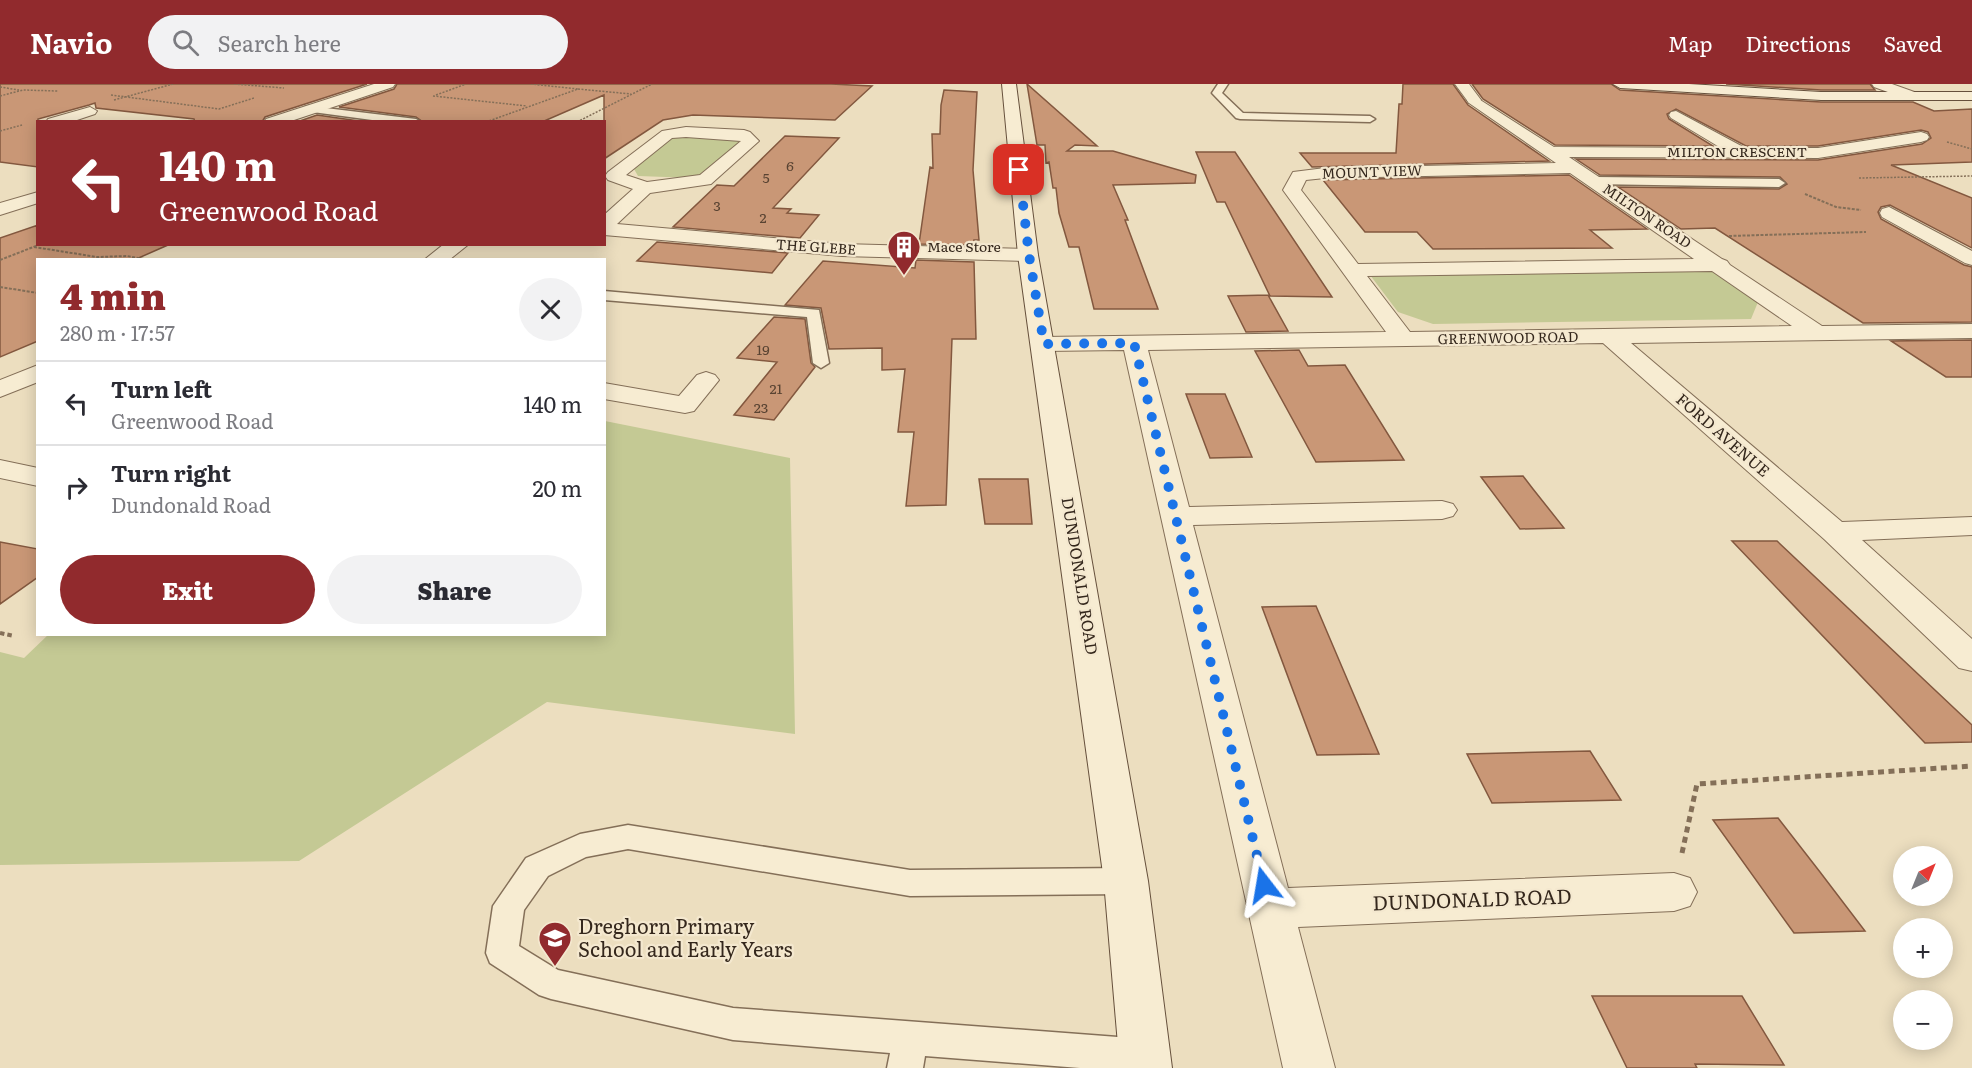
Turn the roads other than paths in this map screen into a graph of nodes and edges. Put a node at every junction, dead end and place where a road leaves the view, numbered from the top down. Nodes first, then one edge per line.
1 (388, 84) edge
2 (1009, 84) edge
3 (1223, 84) edge
4 (1462, 84) edge
5 (1620, 84) edge
6 (1879, 84) edge
7 (1673, 86) edge
8 (1972, 96) edge
9 (1915, 97) junction
10 (309, 109) junction
11 (90, 111) dead end
12 (1676, 115) dead end
13 (1370, 119) dead end
14 (60, 120) edge
15 (277, 120) edge
16 (400, 120) edge
17 (1921, 137) dead end
18 (1552, 152) junction
19 (1742, 152) junction
20 (1576, 168) junction
21 (1595, 181) junction
22 (1779, 183) road end
23 (645, 188) junction
24 (36, 198) edge
25 (0, 210) edge
26 (1889, 213) road end
27 (606, 226) edge
28 (606, 228) edge
29 (456, 246) edge
30 (1029, 255) junction
31 (437, 258) edge
32 (1972, 259) edge
33 (1720, 265) junction
34 (1352, 270) junction
35 (606, 295) edge
36 (1972, 331) edge
37 (1818, 333) junction
38 (1610, 337) junction
39 (1404, 340) junction
40 (1134, 343) junction
41 (1044, 344) junction
42 (821, 363) dead end
43 (36, 373) edge
44 (706, 380) dead end
45 (0, 389) edge
46 (606, 391) edge
47 (0, 469) edge
48 (36, 477) edge
49 (1442, 510) dead end
50 (1175, 516) junction
51 (1972, 526) edge
52 (1835, 532) junction
53 (1972, 659) edge
54 (1126, 881) junction
55 (1674, 892) road end
56 (1270, 908) junction
57 (908, 1053) edge
58 (1145, 1062) edge
59 (1309, 1068) edge

1 - 10 street
2 - 30 street, DUNDONALD ROAD
3 - 13 lane
4 - 18 street, MILTON ROAD
5 - 7 street
6 - 9 street
7 - 9 street
8 - 9 street
10 - 15 street
10 - 16 lane
11 - 14 street
12 - 19 street
17 - 19 street, MILTON CRESCENT
18 - 19 street, MILTON CRESCENT
18 - 20 street, MILTON ROAD
20 - 21 street, MILTON ROAD
20 - 34 street, MOUNT VIEW
21 - 22 lane
21 - 33 street, MILTON ROAD
23 - 23 street
23 - 27 street, THE GLEBE
24 - 25 street
26 - 32 street
28 - 30 street, THE GLEBE
29 - 31 street
30 - 41 street, DUNDONALD ROAD
33 - 34 street
33 - 37 street, MILTON ROAD
34 - 39 street, MOUNT VIEW
35 - 42 lane
36 - 37 street, GREENWOOD ROAD
37 - 38 street, GREENWOOD ROAD
38 - 39 street, GREENWOOD ROAD
38 - 52 street, FORD AVENUE
39 - 40 street, GREENWOOD ROAD
40 - 41 street, GREENWOOD ROAD
40 - 50 street
41 - 54 street, DUNDONALD ROAD
43 - 45 street
44 - 46 street
47 - 48 street
49 - 50 street
50 - 56 street
51 - 52 street
52 - 53 street, FORD AVENUE
54 - 57 lane
54 - 58 street, DUNDONALD ROAD
55 - 56 street, DUNDONALD ROAD
56 - 59 street
57 - 58 lane

